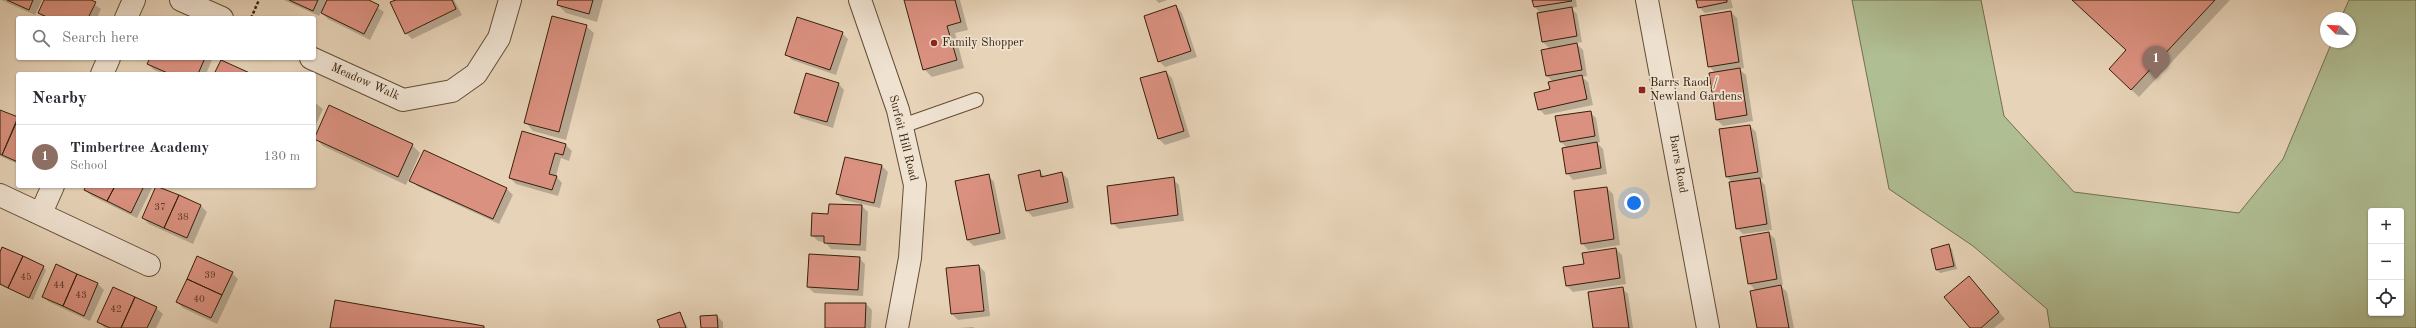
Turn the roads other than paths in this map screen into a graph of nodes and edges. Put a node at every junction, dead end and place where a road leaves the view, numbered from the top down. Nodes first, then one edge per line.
1 (134, 0) edge
2 (181, 0) edge
3 (510, 0) edge
4 (860, 0) edge
5 (1647, 0) edge
6 (127, 16) edge
7 (217, 16) edge
8 (108, 60) edge
9 (315, 60) edge
10 (103, 72) edge
11 (976, 100) dead end
12 (902, 126) junction
13 (52, 188) edge
14 (0, 195) edge
15 (41, 213) junction
16 (149, 265) dead end
17 (897, 328) edge
18 (1708, 328) edge

1 - 6 street
2 - 7 street
3 - 9 street, Meadow Walk
4 - 12 street, Surfeit Hill Road
5 - 18 street, Barrs Road
8 - 10 street
11 - 12 lane
12 - 17 street, Surfeit Hill Road
13 - 15 street
14 - 15 street
15 - 16 street

